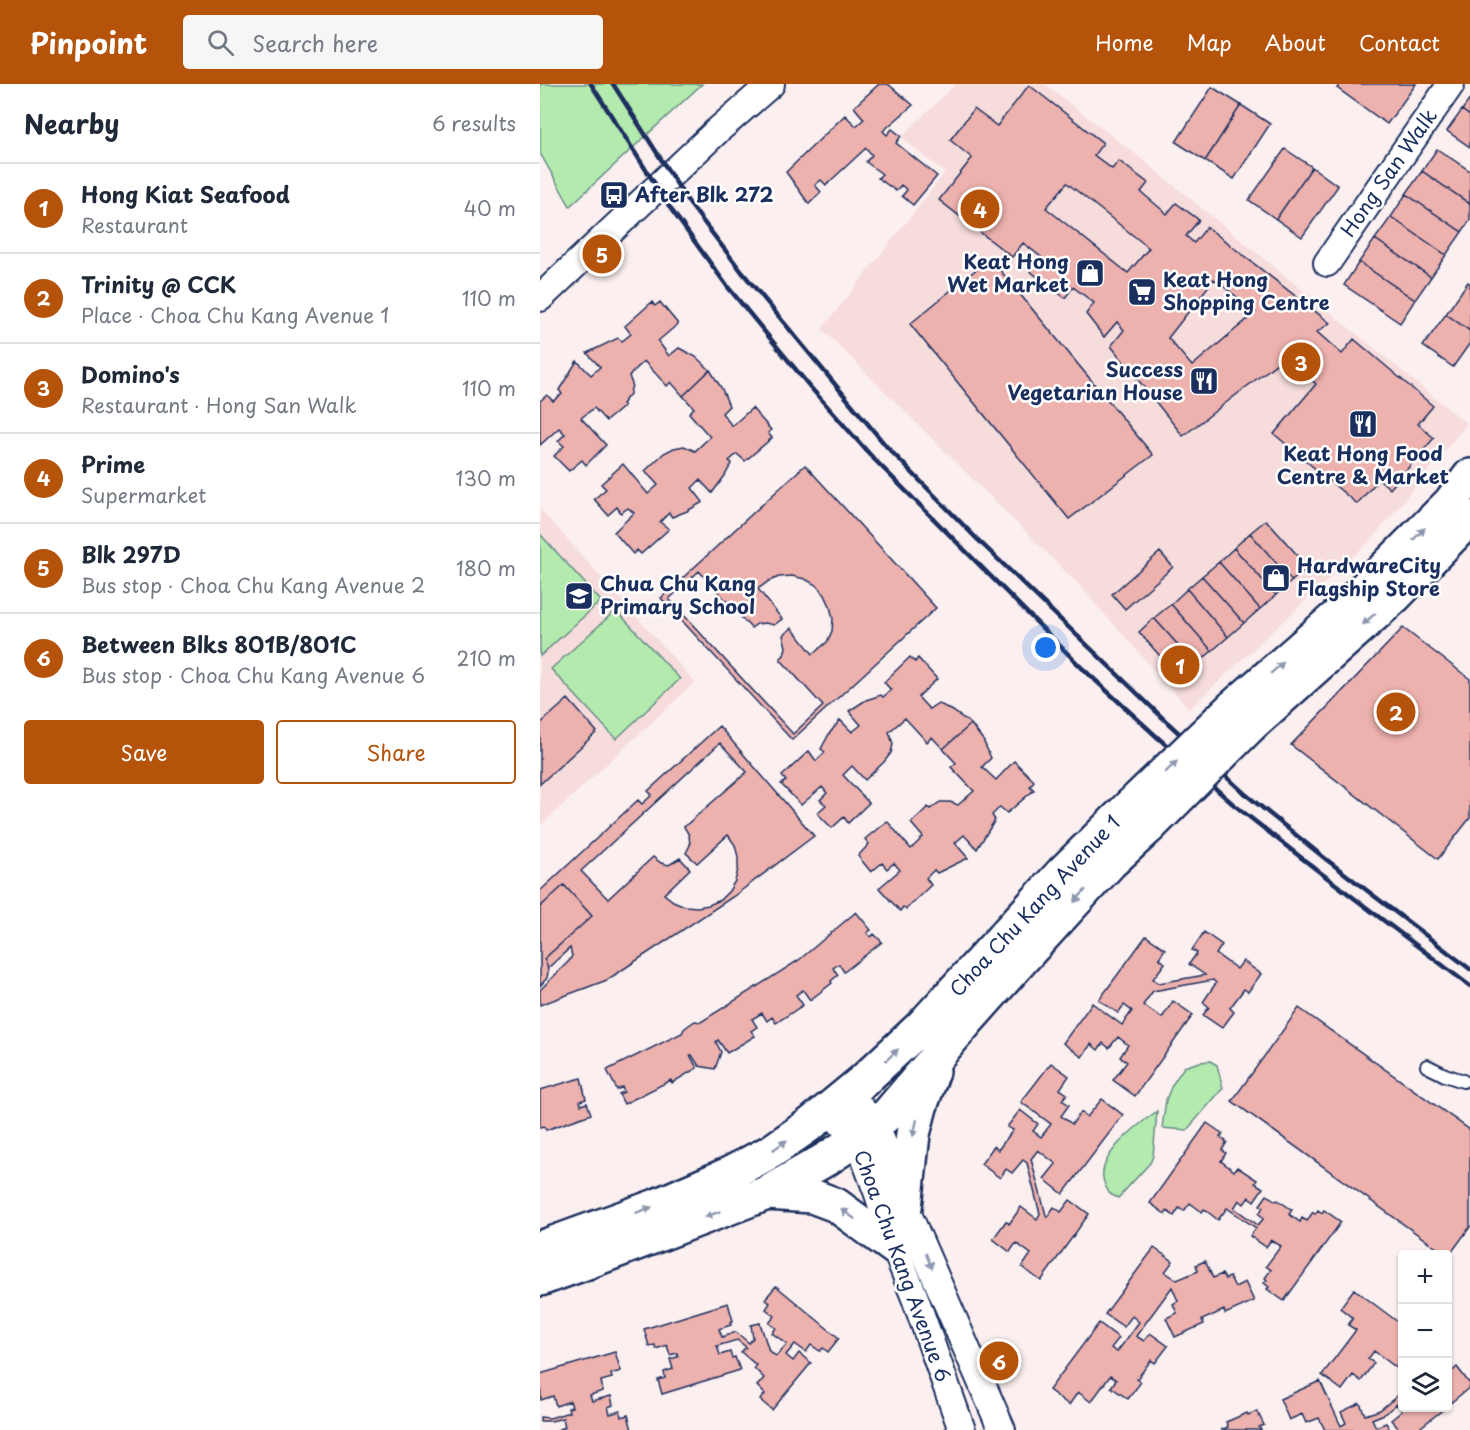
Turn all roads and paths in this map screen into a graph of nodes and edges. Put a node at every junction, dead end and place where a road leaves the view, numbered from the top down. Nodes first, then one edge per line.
1 (771, 84) edge
2 (1451, 84) edge
3 (1327, 262) dead end
4 (540, 298) edge
5 (1470, 476) edge
6 (1470, 518) edge
7 (1242, 716) junction
8 (1139, 817) junction
9 (952, 994) junction
10 (991, 995) junction
11 (940, 1053) junction
12 (1426, 1066) dead end
13 (1464, 1081) dead end
14 (838, 1101) junction
15 (865, 1132) junction
16 (767, 1193) junction
17 (906, 1208) junction
18 (540, 1248) edge
19 (895, 1248) junction
20 (540, 1279) edge
21 (962, 1430) edge
22 (1002, 1430) edge

1 - 4 street
2 - 3 street, Hong San Walk
7 -> 5 street, Choa Chu Kang Avenue 1
6 -> 7 street, Choa Chu Kang Avenue 1
7 - 8 street, Choa Chu Kang Avenue 1, bridge
8 - 9 street, Choa Chu Kang Avenue 1
8 -> 10 street, Choa Chu Kang Avenue 1
9 - 10 street
14 -> 9 street, Choa Chu Kang Avenue 1
10 - 11 street, Choa Chu Kang Avenue 1
11 - 15 street, Choa Chu Kang Avenue 1
11 -> 17 street
12 - 13 lane
14 - 15 street, Choa Chu Kang Avenue 6
18 -> 14 street, Choa Chu Kang Avenue 1
15 - 16 street, Choa Chu Kang Avenue 1
15 - 17 street, Choa Chu Kang Avenue 6
15 - 19 street, Choa Chu Kang Avenue 6
19 -> 16 street
16 -> 20 street, Choa Chu Kang Avenue 1
17 -> 22 street, Choa Chu Kang Avenue 6
19 - 21 street, Choa Chu Kang Avenue 6

